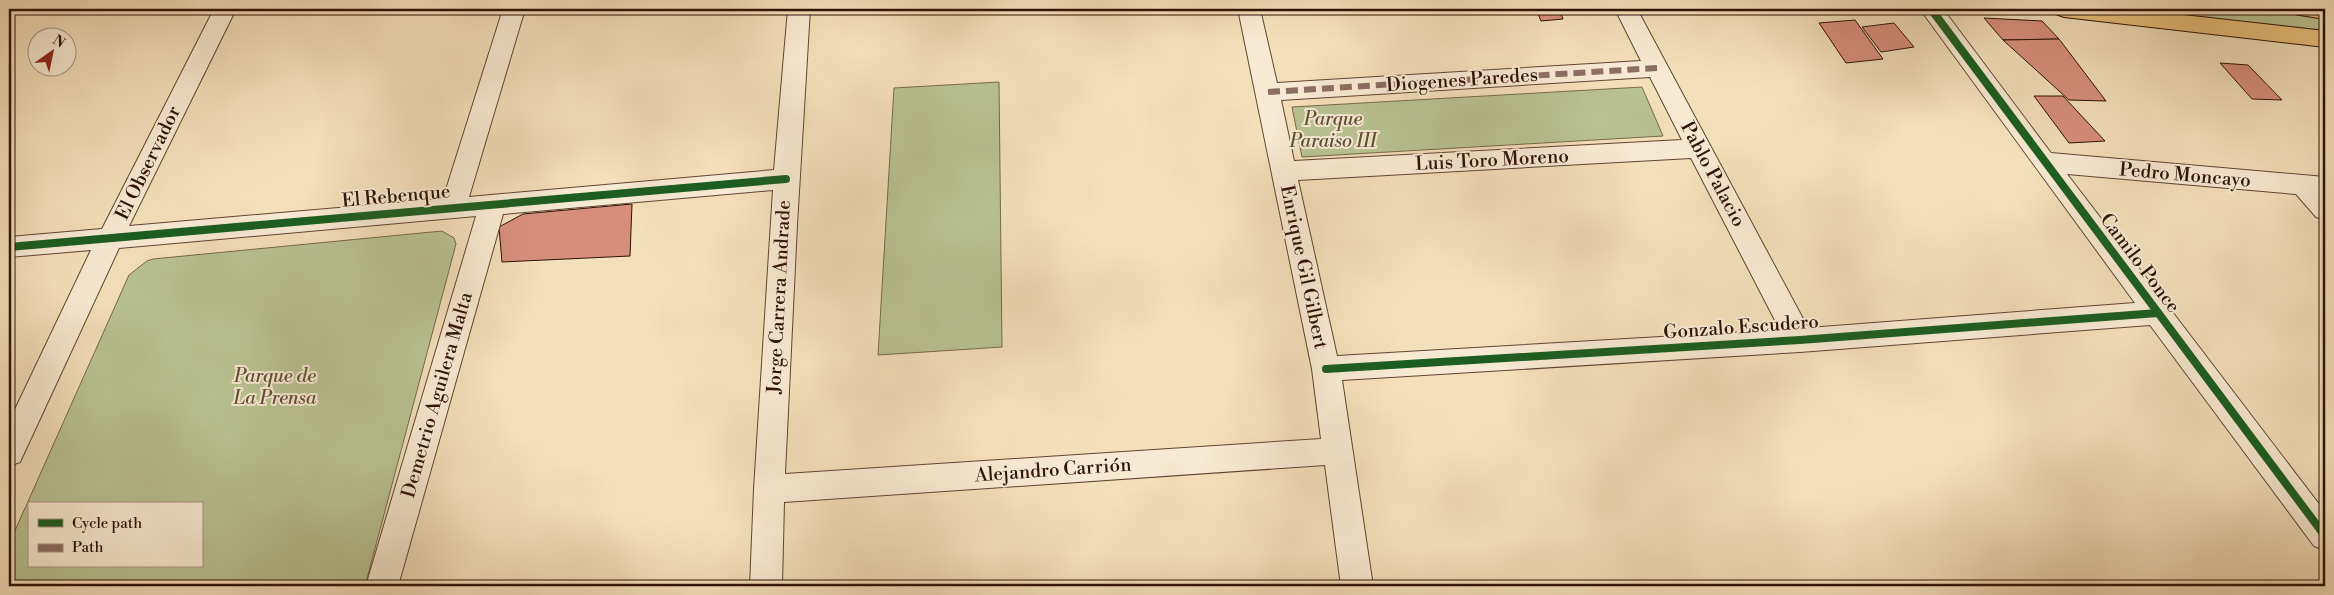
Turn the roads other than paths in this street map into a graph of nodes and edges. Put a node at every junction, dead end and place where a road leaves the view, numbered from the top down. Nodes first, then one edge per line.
1 (225, 9) edge
2 (514, 9) edge
3 (799, 9) edge
4 (1249, 9) edge
5 (1626, 9) edge
6 (1932, 9) edge
7 (2064, 9) edge
8 (2302, 9) edge
9 (2325, 11) edge
10 (2159, 14) edge
11 (2325, 39) edge
12 (1657, 68) junction
13 (1268, 92) junction
14 (1699, 148) junction
15 (2044, 162) junction
16 (1284, 171) junction
17 (786, 179) junction
18 (2314, 186) edge
19 (492, 205) junction
20 (453, 208) junction
21 (2325, 210) edge
22 (110, 238) junction
23 (9, 247) edge
24 (2158, 313) junction
25 (1800, 340) junction
26 (1326, 369) junction
27 (1338, 451) junction
28 (9, 453) edge
29 (769, 489) junction
30 (2325, 536) edge
31 (382, 586) edge
32 (766, 586) edge
33 (1357, 586) edge

1 - 22 street, El Observador
2 - 20 street
3 - 17 street, Jorge Carrera Andrade
4 - 13 street, Enrique Gil Gilbert
5 - 12 street, Pablo Palacio
6 - 15 street, Camilo Ponce
7 - 10 main road
8 - 9 main road
10 - 11 main road
12 - 13 street, Diogenes Paredes
12 - 14 street, Pablo Palacio
13 - 16 street, Enrique Gil Gilbert
14 - 16 street, Luis Toro Moreno
14 - 25 street, Pablo Palacio
15 - 18 street, Pedro Moncayo
15 - 24 street, Camilo Ponce
16 - 26 street, Enrique Gil Gilbert
17 - 19 street, El Rebenque
17 - 29 street, Jorge Carrera Andrade
18 - 21 street
19 - 20 street, El Rebenque
19 - 31 street, Demetrio Aguilera Malta
20 - 22 street, El Rebenque
22 - 23 street, El Rebenque
22 - 28 street, El Observador
24 - 25 street, Gonzalo Escudero
24 - 30 street, Camilo Ponce
25 - 26 street, Gonzalo Escudero
26 - 27 street, Enrique Gil Gilbert
27 - 29 street, Alejandro Carrión
27 - 33 street, Enrique Gil Gilbert
29 - 32 street, Jorge Carrera Andrade

